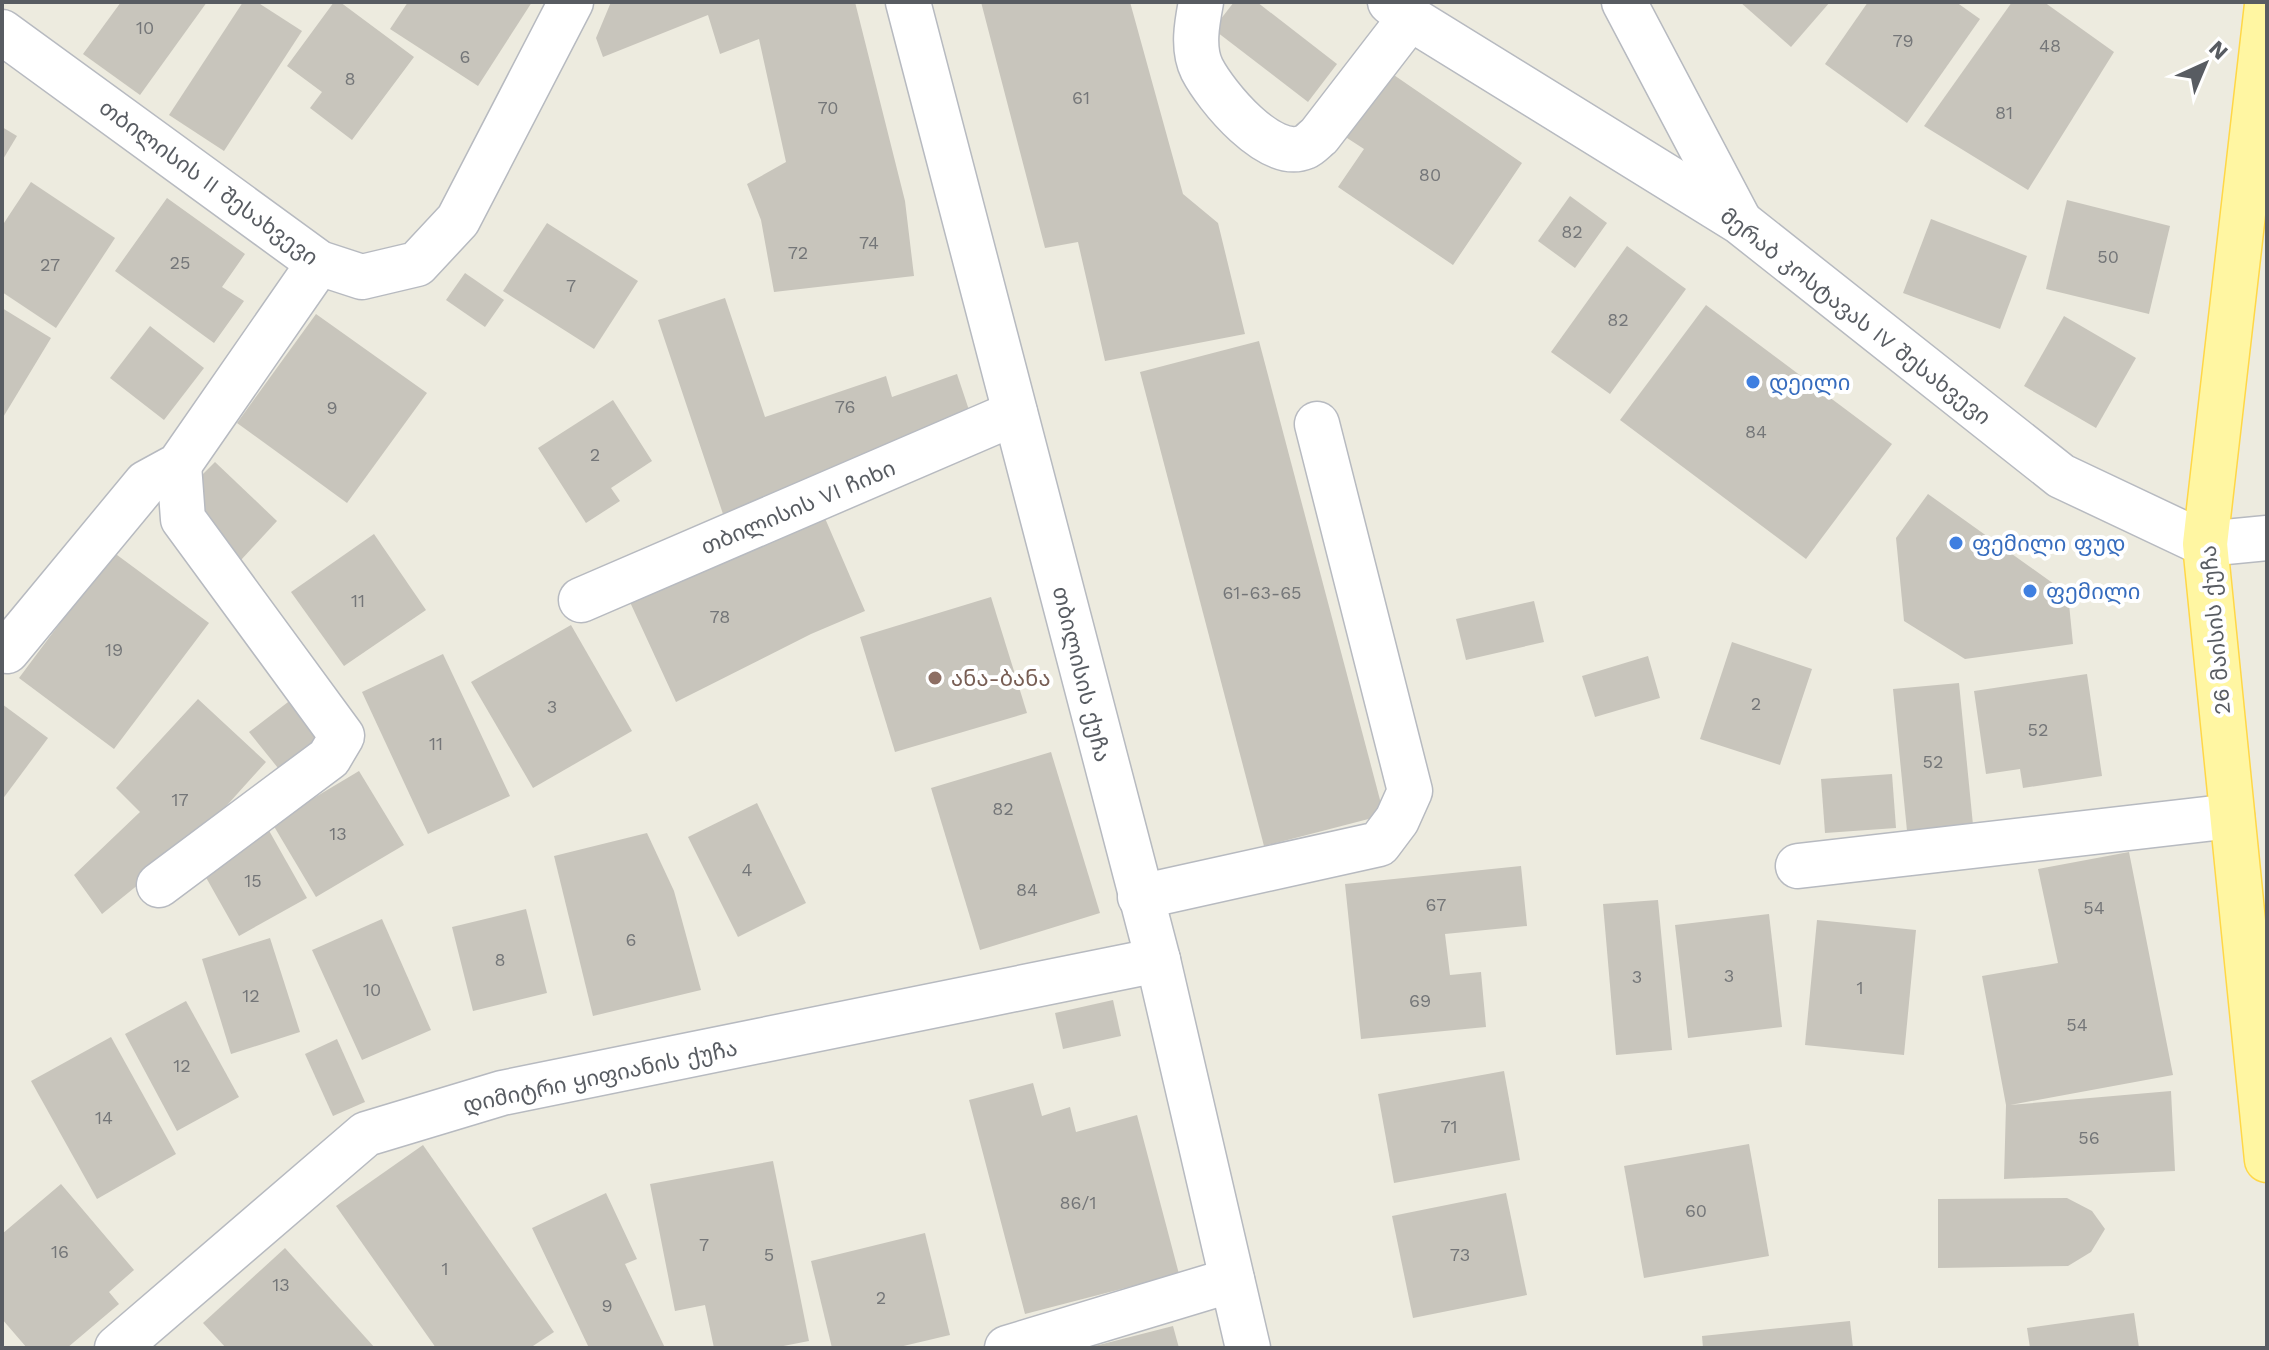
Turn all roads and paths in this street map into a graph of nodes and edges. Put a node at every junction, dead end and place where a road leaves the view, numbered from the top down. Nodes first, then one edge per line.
1 (571, 2) edge
2 (908, 2) edge
3 (1201, 2) edge
4 (1624, 2) edge
5 (2267, 5) edge
6 (1400, 10) edge
7 (2, 32) edge
8 (1740, 222) junction
9 (319, 263) junction
10 (1015, 413) junction
11 (1317, 424) dead end
12 (179, 465) junction
13 (2267, 538) edge
14 (2205, 544) junction
15 (581, 600) dead end
16 (7, 651) dead end
17 (2232, 816) junction
18 (1798, 866) dead end
19 (159, 885) dead end
20 (1140, 897) junction
21 (1158, 960) junction
22 (2267, 1156) edge
23 (1232, 1280) junction
24 (121, 1347) edge
25 (1007, 1348) edge
26 (1248, 1348) edge

1 - 9 street, თბილისის II შესახვევი
2 - 10 street, თბილისის ქუჩა
3 - 6 street
4 - 8 street
5 - 14 main road, 26 მაისის ქუჩა
6 - 8 street, მერაბ კოსტავას IV შესახვევი
7 - 9 street, თბილისის II შესახვევი
8 - 14 street, მერაბ კოსტავას IV შესახვევი
9 - 12 street
10 - 15 street, თბილისის VI ჩიხი
10 - 20 street, თბილისის ქუჩა
11 - 20 street
12 - 16 street
12 - 19 street
13 - 14 street
14 - 17 main road, 26 მაისის ქუჩა
17 - 18 street
17 - 22 main road, 26 მაისის ქუჩა
20 - 21 street, თბილისის ქუჩა
21 - 23 street, თბილისის ქუჩა
21 - 24 street, დიმიტრი ყიფიანის ქუჩა
23 - 25 street
23 - 26 street, თბილისის ქუჩა

